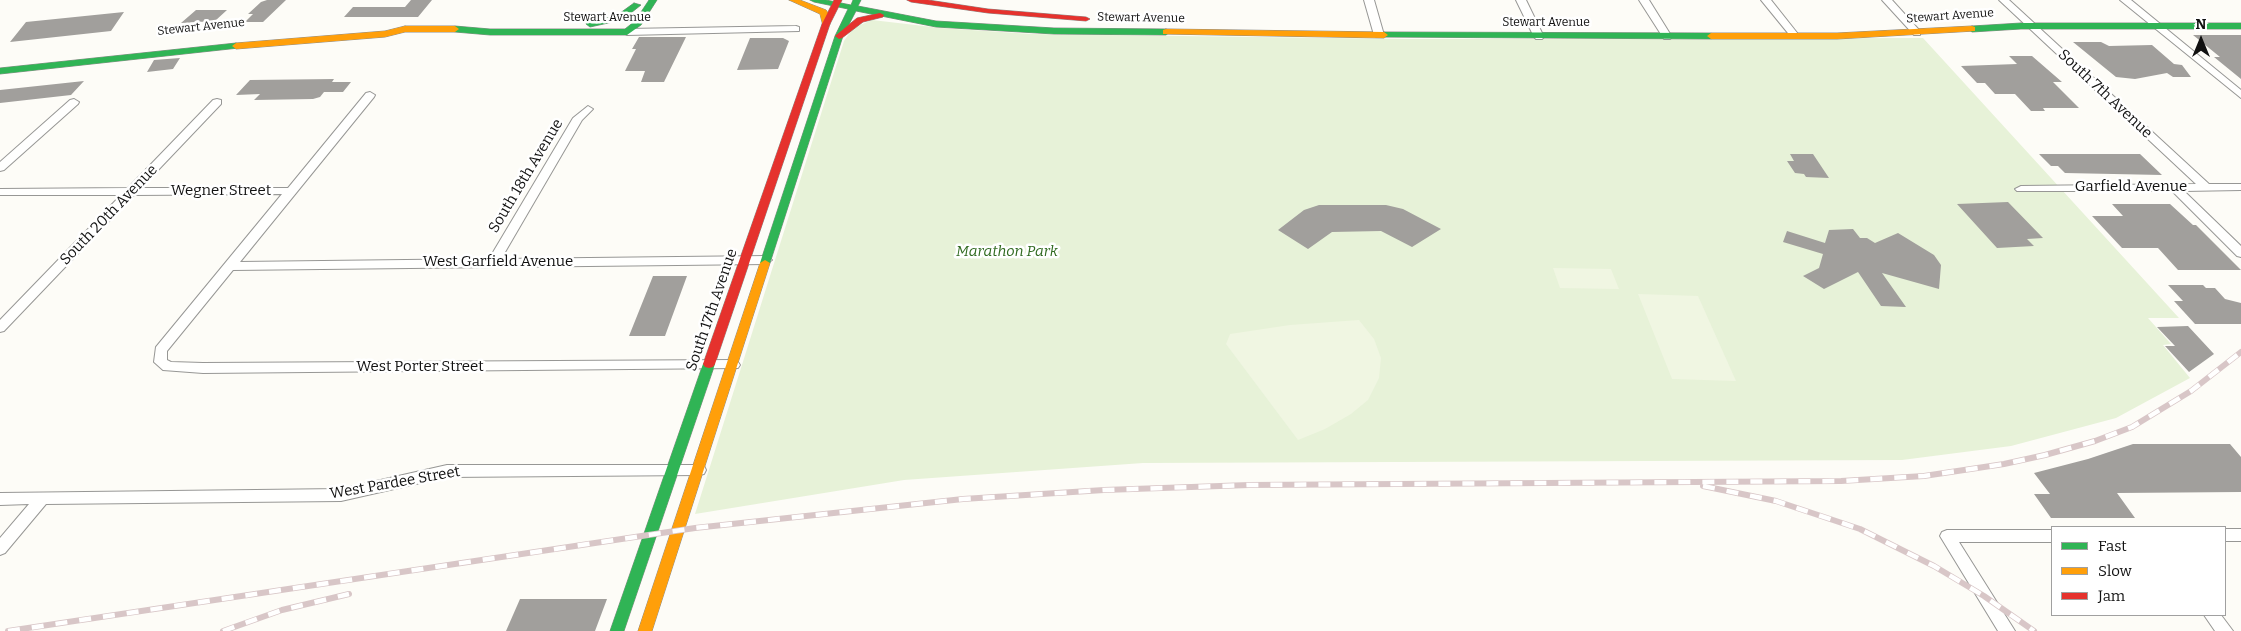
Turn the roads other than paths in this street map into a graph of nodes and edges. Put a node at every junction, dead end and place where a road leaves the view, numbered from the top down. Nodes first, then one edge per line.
1 (653, 0) edge
2 (793, 0) edge
3 (814, 0) edge
4 (911, 0) edge
5 (938, 0) edge
6 (1369, 0) edge
7 (1522, 0) edge
8 (1644, 0) edge
9 (1766, 0) edge
10 (1887, 0) edge
11 (2004, 0) edge
12 (2125, 0) edge
13 (638, 2) edge
14 (837, 2) edge
15 (855, 4) edge
16 (988, 11) junction
17 (883, 15) junction
18 (2021, 16) junction
19 (2144, 16) junction
20 (2241, 16) edge
21 (1148, 22) junction
22 (587, 24) junction
23 (826, 24) junction
24 (1909, 24) junction
25 (2031, 26) junction
26 (2156, 26) junction
27 (2241, 26) edge
28 (472, 28) junction
29 (630, 28) junction
30 (405, 29) junction
31 (796, 29) dead end
32 (1378, 31) junction
33 (1537, 32) junction
34 (1664, 32) junction
35 (1791, 32) junction
36 (1917, 33) junction
37 (839, 36) junction
38 (0, 63) edge
39 (0, 71) edge
40 (370, 95) dead end
41 (2241, 95) edge
42 (74, 102) dead end
43 (216, 102) dead end
44 (588, 109) dead end
45 (0, 168) edge
46 (2021, 188) dead end
47 (2174, 188) junction
48 (2206, 188) junction
49 (2241, 188) edge
50 (133, 191) junction
51 (292, 191) junction
52 (0, 192) edge
53 (2241, 253) edge
54 (745, 260) junction
55 (766, 260) junction
56 (493, 262) junction
57 (231, 266) junction
58 (0, 328) edge
59 (709, 365) junction
60 (733, 365) junction
61 (673, 470) junction
62 (699, 470) junction
63 (0, 499) edge
64 (42, 499) junction
65 (2226, 535) edge
66 (2241, 535) edge
67 (2051, 536) edge
68 (0, 549) edge
69 (2213, 616) edge
70 (617, 631) edge
71 (645, 631) edge
72 (2007, 631) edge
73 (2225, 631) edge

1 - 29 main road
2 - 23 main road
3 - 14 main road
4 - 16 main road, Stewart Avenue
5 - 16 main road
6 - 32 street
7 - 33 street
8 - 34 street
9 - 35 street
10 - 24 street
11 - 18 street, South 7th Avenue
12 - 19 street
13 - 22 main road
13 - 29 main road
14 - 15 main road
14 - 23 main road, South 17th Avenue
15 - 17 main road, Stewart Avenue
15 - 21 main road
15 - 37 main road
16 - 21 main road, Stewart Avenue
17 - 32 main road, Stewart Avenue
17 - 37 main road
18 - 19 main road, Stewart Avenue
18 - 24 main road, Stewart Avenue
18 - 25 street, South 7th Avenue
19 - 20 main road, Stewart Avenue
19 - 26 street
21 - 32 main road, Stewart Avenue
22 - 28 main road, Stewart Avenue
22 - 29 main road, Stewart Avenue
23 - 54 main road, South 17th Avenue
24 - 35 main road, Stewart Avenue
24 - 36 street
25 - 26 main road, Stewart Avenue
25 - 36 main road, Stewart Avenue
25 - 48 street, South 7th Avenue
26 - 27 main road, Stewart Avenue
26 - 41 street
28 - 29 main road, Stewart Avenue
28 - 30 main road, Stewart Avenue
29 - 31 street, Stewart Avenue
30 - 38 main road, Stewart Avenue
30 - 39 main road, Stewart Avenue
32 - 33 main road, Stewart Avenue
33 - 34 main road, Stewart Avenue
34 - 35 main road, Stewart Avenue
35 - 36 main road, Stewart Avenue
37 - 55 main road
40 - 51 street
42 - 45 street
43 - 50 street, South 20th Avenue
44 - 56 street, South 18th Avenue
46 - 47 street, Garfield Avenue
47 - 48 street, Garfield Avenue
47 - 53 street
48 - 49 street, Garfield Avenue
50 - 51 street, Wegner Street
50 - 52 street, Wegner Street
50 - 58 street, South 20th Avenue
51 - 57 street
54 - 55 street, West Garfield Avenue
54 - 56 street, West Garfield Avenue
54 - 59 main road, South 17th Avenue
55 - 60 main road
56 - 57 street, West Garfield Avenue
57 - 59 street, West Porter Street
59 - 60 street, West Porter Street
59 - 61 main road, South 17th Avenue
60 - 62 main road
61 - 62 street, West Pardee Street
61 - 64 street, West Pardee Street
61 - 70 main road, South 17th Avenue
62 - 71 main road
63 - 64 street, West Pardee Street
64 - 68 street
65 - 66 street
67 - 72 street
69 - 73 street

